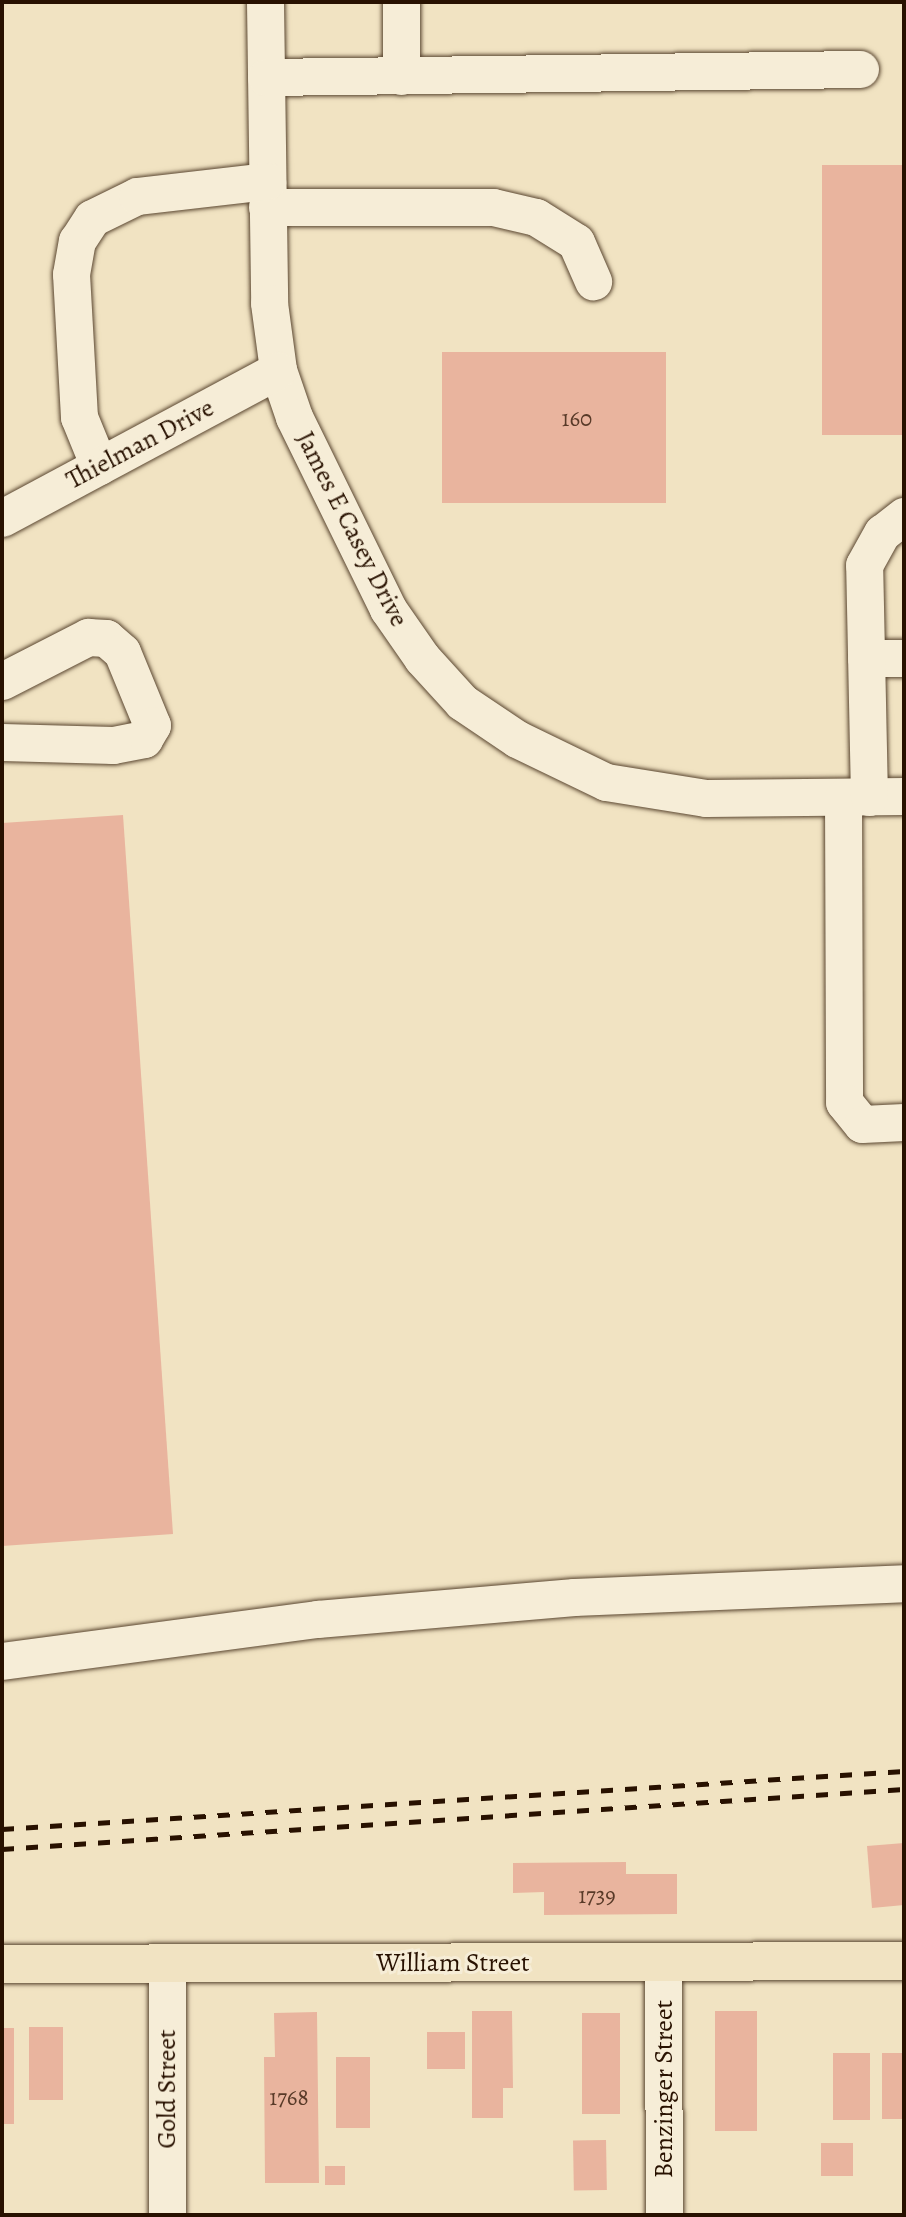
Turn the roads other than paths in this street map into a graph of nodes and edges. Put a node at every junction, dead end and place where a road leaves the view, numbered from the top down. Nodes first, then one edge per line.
1 (265, 2) edge
2 (401, 2) edge
3 (860, 69) dead end
4 (401, 76) junction
5 (266, 77) junction
6 (267, 194) junction
7 (593, 281) dead end
8 (278, 370) junction
9 (99, 466) junction
10 (904, 516) edge
11 (2, 518) edge
12 (904, 657) edge
13 (866, 658) junction
14 (2, 681) edge
15 (2, 742) edge
16 (872, 796) edge
17 (904, 1122) edge
18 (904, 1583) edge
19 (2, 1661) edge
20 (904, 1961) edge
21 (663, 1962) junction
22 (2, 1964) edge
23 (167, 1964) junction
24 (167, 2215) edge
25 (664, 2215) edge

1 - 5 street, James E Casey Drive
2 - 4 street
3 - 4 street
4 - 5 street
5 - 6 street, James E Casey Drive
6 - 7 street
6 - 8 street, James E Casey Drive
6 - 9 street
8 - 9 street, Thielman Drive
8 - 16 street, James E Casey Drive
9 - 11 street, Thielman Drive
10 - 13 street
12 - 13 street
13 - 16 street
14 - 15 street
16 - 17 street
18 - 19 street
20 - 21 main road, William Street
21 - 23 main road, William Street
21 - 25 street, Benzinger Street
22 - 23 main road, William Street
23 - 24 street, Gold Street

